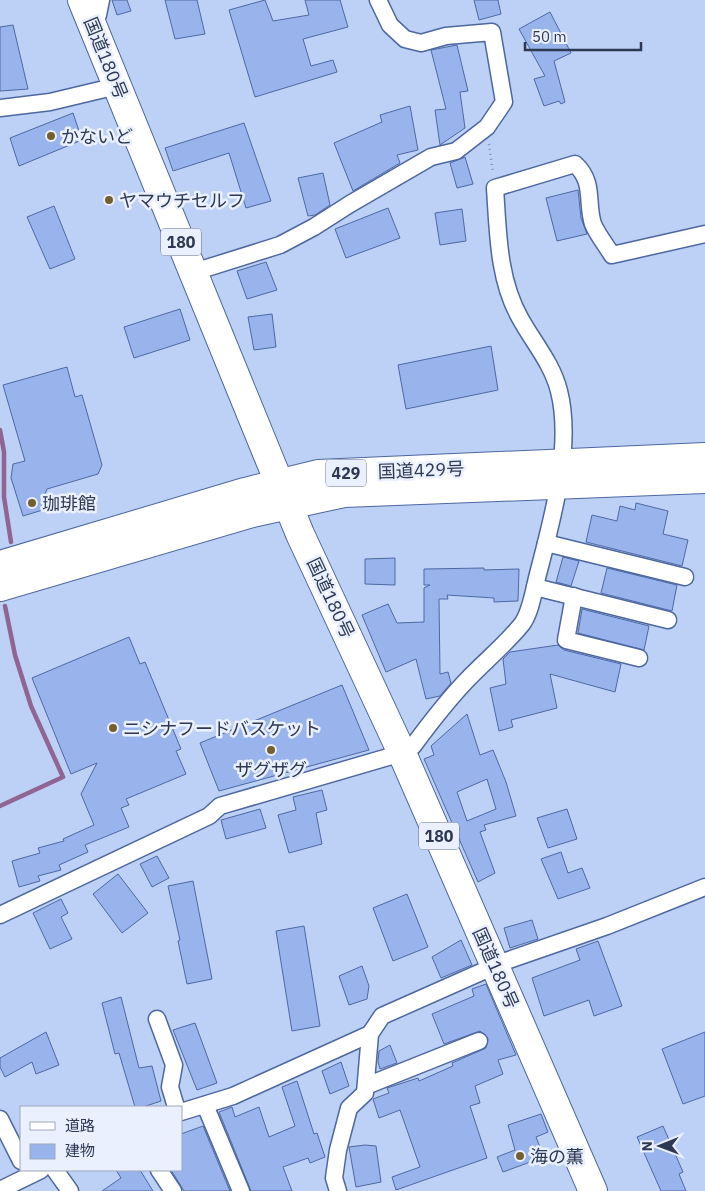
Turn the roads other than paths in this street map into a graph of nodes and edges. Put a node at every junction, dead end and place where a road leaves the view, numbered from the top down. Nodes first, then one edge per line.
1 (378, 0) edge
2 (91, 7) edge
3 (117, 86) junction
4 (0, 108) edge
5 (705, 234) edge
6 (194, 272) junction
7 (705, 457) edge
8 (558, 475) junction
9 (705, 479) edge
10 (284, 494) junction
11 (546, 543) junction
12 (0, 565) edge
13 (685, 577) dead end
14 (535, 587) junction
15 (0, 588) edge
16 (574, 596) junction
17 (668, 620) dead end
18 (639, 658) dead end
19 (402, 753) junction
20 (705, 887) edge
21 (0, 916) edge
22 (495, 966) junction
23 (157, 1019) dead end
24 (370, 1034) junction
25 (478, 1041) dead end
26 (366, 1086) junction
27 (206, 1105) junction
28 (176, 1106) edge
29 (182, 1112) edge
30 (0, 1119) edge
31 (20, 1159) edge
32 (56, 1171) edge
33 (160, 1171) edge
34 (32, 1172) edge
35 (2, 1190) edge
36 (70, 1191) edge
37 (173, 1191) edge
38 (241, 1191) edge
39 (338, 1191) edge
40 (593, 1191) edge

1 - 6 street
2 - 3 highway, 国道180号 / 180
3 - 4 street
3 - 6 highway, 国道180号 / 180
5 - 8 street
6 - 10 highway, 国道180号 / 180
7 - 8 highway, 国道429号 / 429
8 - 9 highway, 国道429号 / 429
8 - 10 highway, 国道429号 / 429
8 - 11 street
10 - 12 highway, 国道429号 / 429
10 - 15 highway, 国道429号 / 429
10 - 19 highway, 国道180号 / 180
11 - 13 street
11 - 14 street
14 - 16 street
14 - 19 street
16 - 17 street
16 - 18 street
19 - 21 street
19 - 22 highway, 国道180号 / 180
20 - 22 street
22 - 24 street
22 - 40 highway, 国道180号 / 180
23 - 28 street
24 - 26 street
24 - 27 street
25 - 26 street
26 - 39 street
27 - 29 street
27 - 38 street
30 - 31 street
32 - 36 street
33 - 37 street
34 - 35 street

